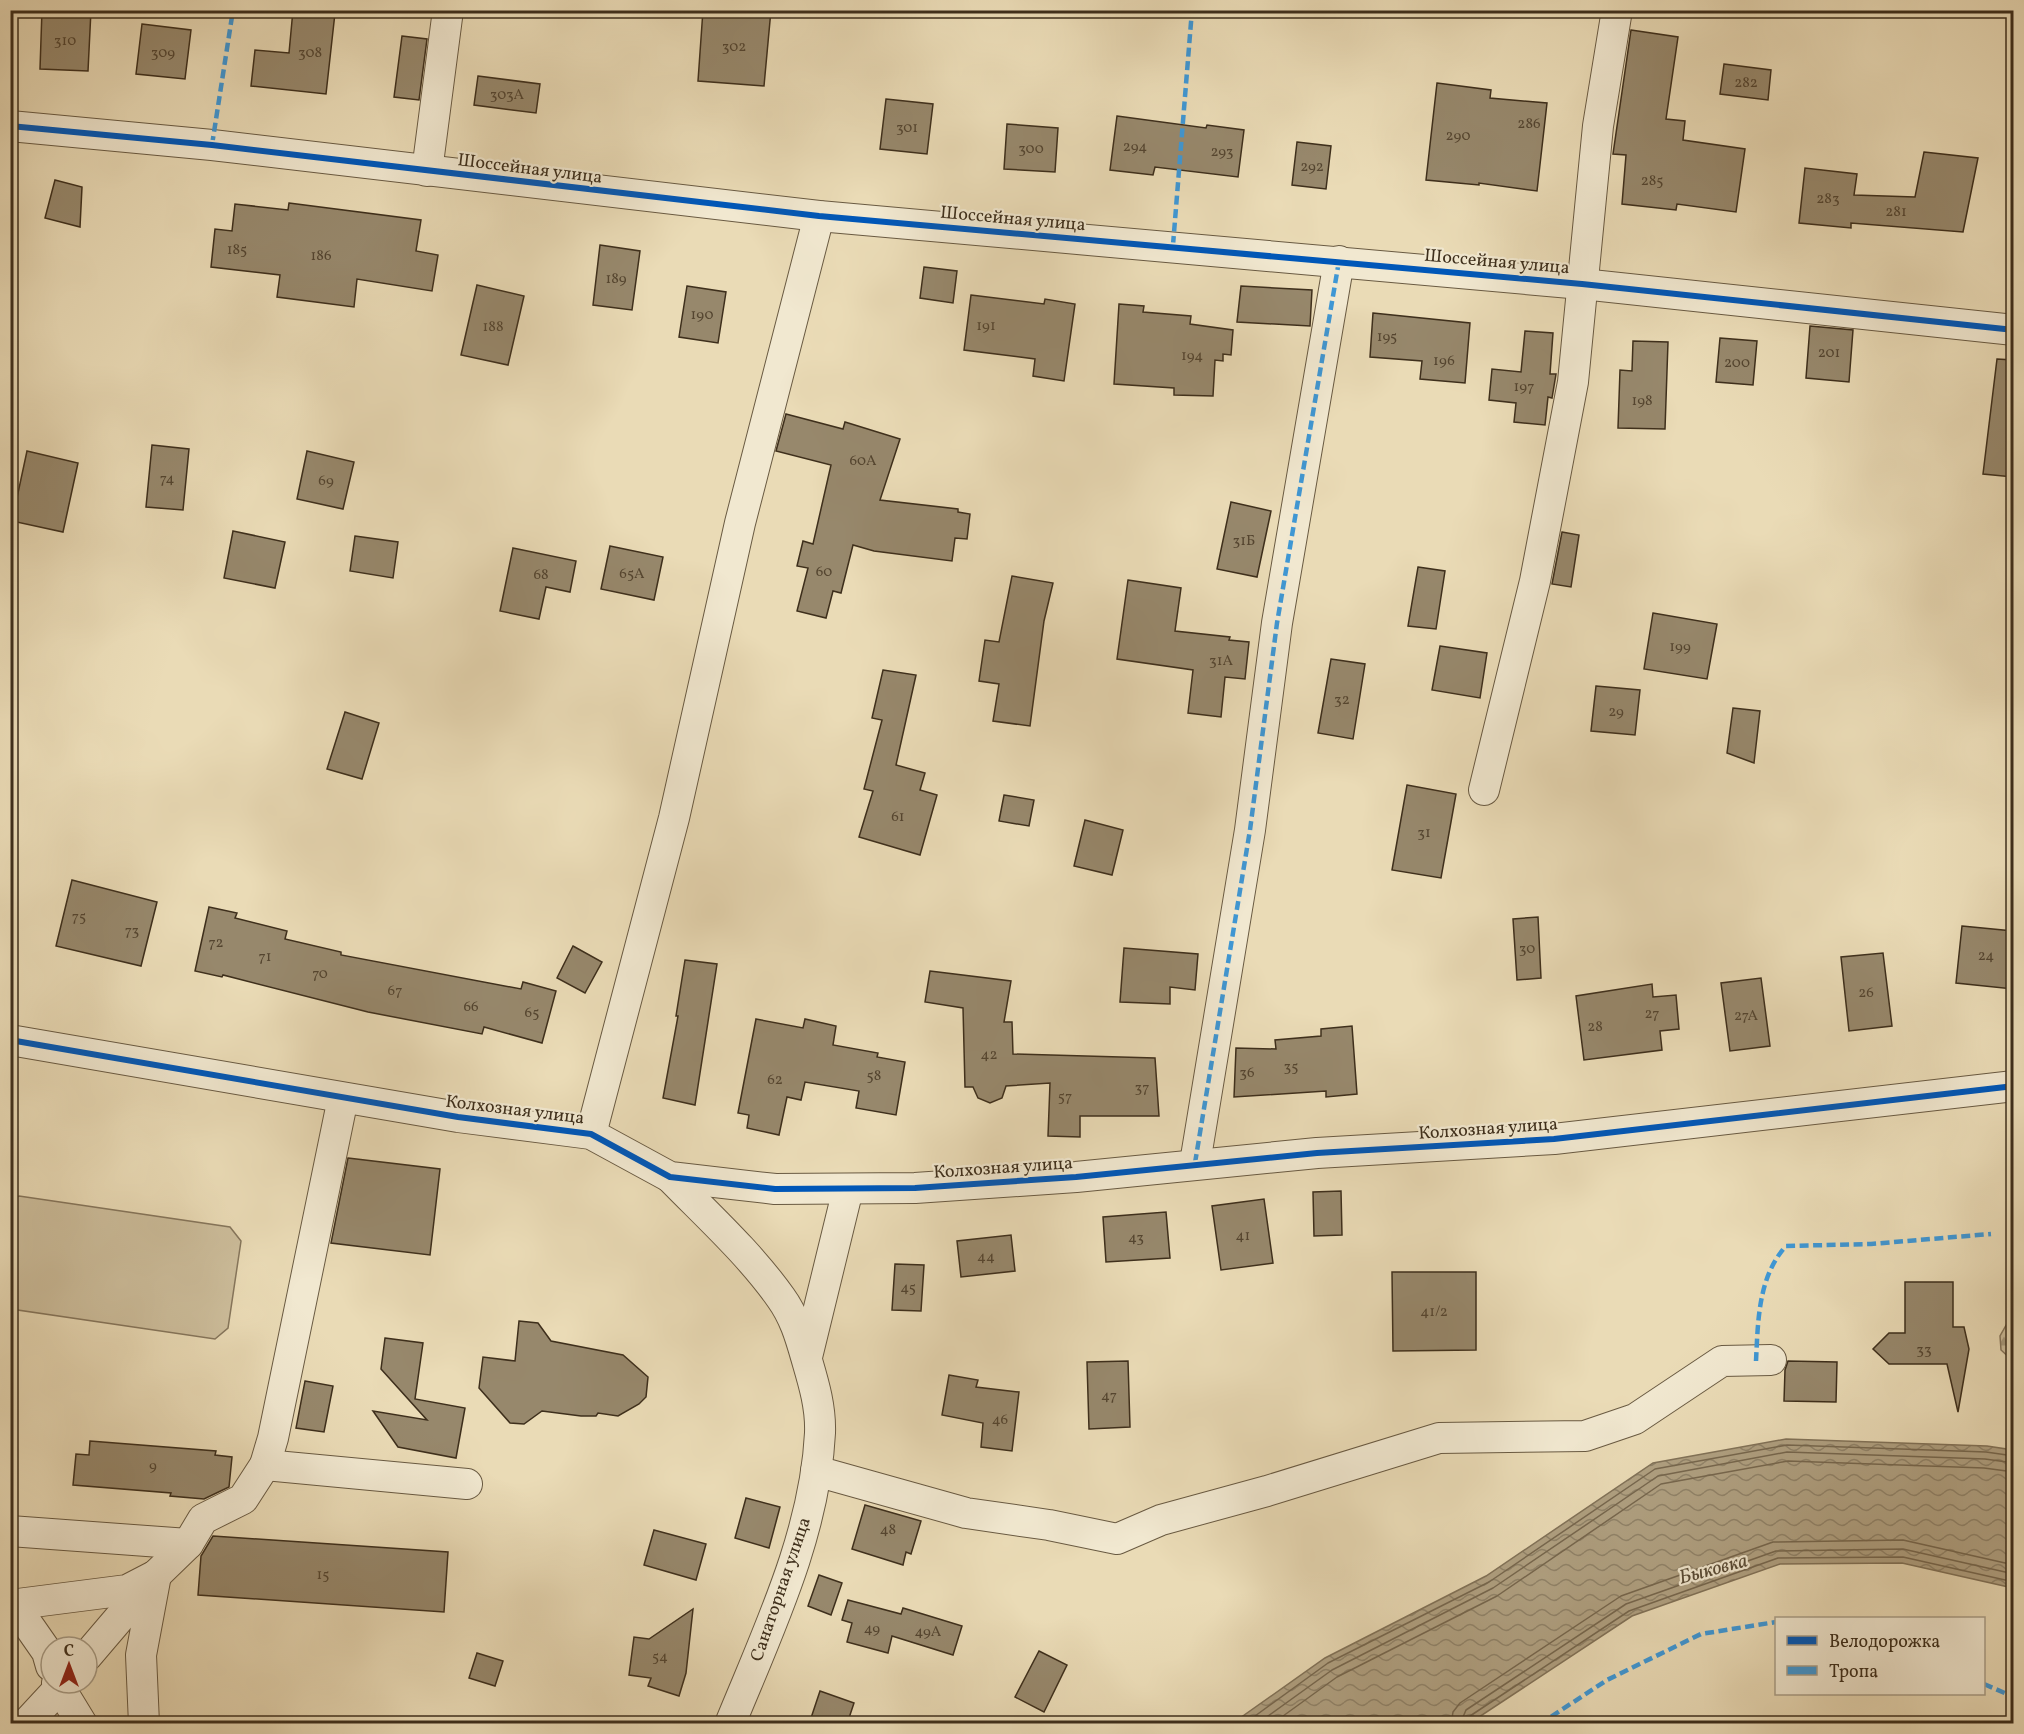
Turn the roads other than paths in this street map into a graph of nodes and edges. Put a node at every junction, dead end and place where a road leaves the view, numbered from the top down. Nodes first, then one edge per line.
1 (448, 10) edge
2 (1617, 10) edge
3 (10, 126) edge
4 (426, 171) junction
5 (819, 216) junction
6 (1339, 261) junction
7 (1582, 284) junction
8 (2013, 330) edge
9 (1484, 790) dead end
10 (10, 1040) edge
11 (2013, 1086) edge
12 (343, 1098) junction
13 (591, 1134) junction
14 (1196, 1163) junction
15 (670, 1177) junction
16 (848, 1189) junction
17 (807, 1360) junction
18 (1772, 1360) dead end
19 (265, 1465) junction
20 (816, 1471) junction
21 (467, 1484) dead end
22 (10, 1531) edge
23 (188, 1544) junction
24 (156, 1575) junction
25 (13, 1606) edge
26 (39, 1641) edge
27 (99, 1642) edge
28 (47, 1695) edge
29 (66, 1695) edge
30 (26, 1724) edge
31 (81, 1724) edge
32 (144, 1724) edge
33 (730, 1724) edge

1 - 4 street
2 - 7 street
3 - 4 street, Шоссейная улица
4 - 5 street, Шоссейная улица
5 - 6 street, Шоссейная улица
5 - 13 street
6 - 7 street, Шоссейная улица
6 - 14 street
7 - 8 street, Шоссейная улица
7 - 9 street
10 - 12 street, Колхозная улица
11 - 14 street, Колхозная улица
12 - 13 street, Колхозная улица
12 - 19 street
13 - 15 street, Колхозная улица
14 - 16 street, Колхозная улица
15 - 16 street, Колхозная улица
15 - 17 street, Санаторная улица
16 - 17 street
17 - 20 street, Санаторная улица
18 - 20 street
19 - 21 street
19 - 23 street
20 - 33 street, Санаторная улица
22 - 23 street
23 - 24 street
24 - 25 street
24 - 27 street
24 - 32 street
25 - 26 street
28 - 30 street
29 - 31 street

